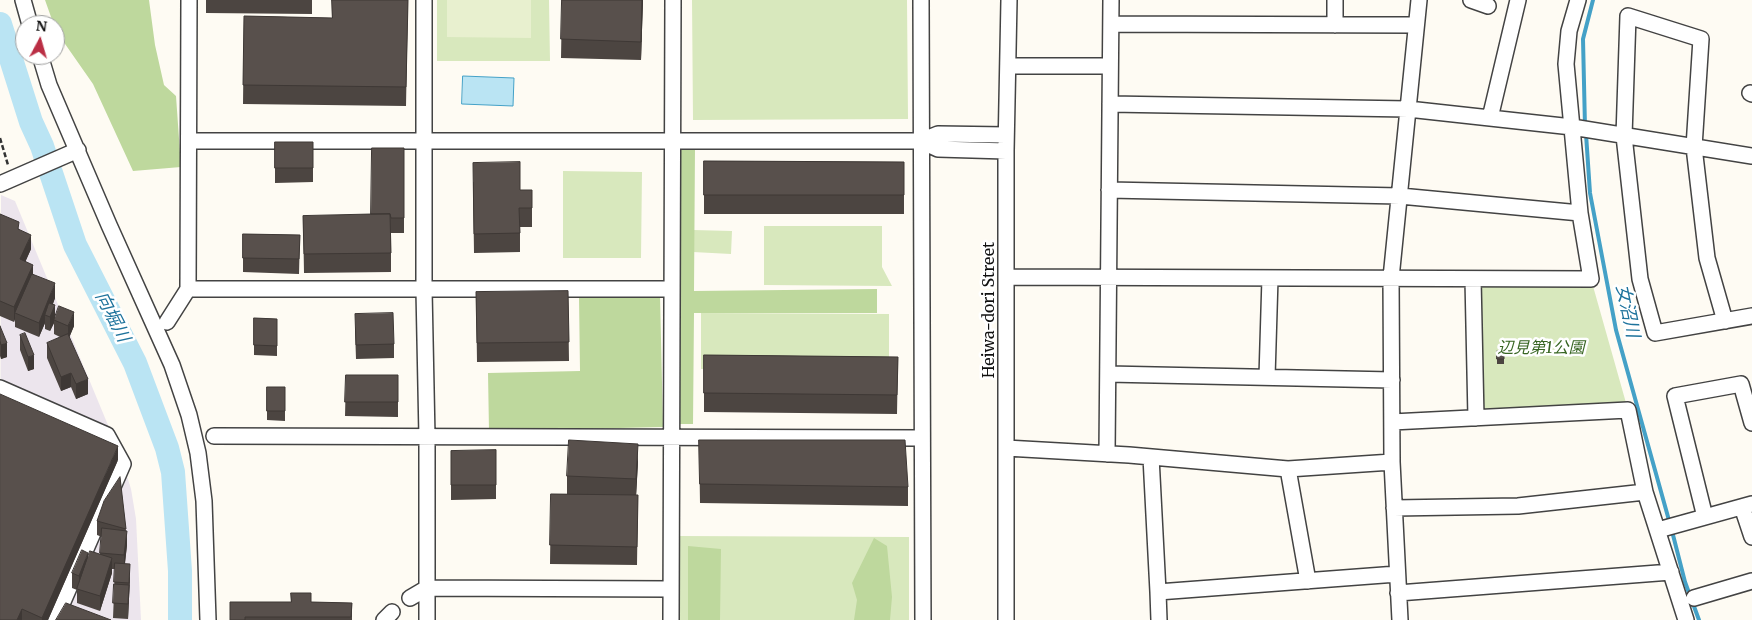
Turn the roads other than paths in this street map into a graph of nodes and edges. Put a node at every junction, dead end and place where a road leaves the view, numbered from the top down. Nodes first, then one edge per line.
1 (23, 0) edge
2 (189, 0) edge
3 (424, 0) edge
4 (673, 0) edge
5 (921, 0) edge
6 (1009, 0) edge
7 (1111, 0) edge
8 (1335, 0) edge
9 (1419, 0) edge
10 (1471, 0) edge
11 (1518, 0) edge
12 (1578, 0) edge
13 (1488, 6) dead end
14 (27, 15) edge
15 (1110, 24) junction
16 (1335, 25) junction
17 (1416, 25) junction
18 (43, 65) edge
19 (1009, 66) junction
20 (1110, 66) junction
21 (1110, 104) junction
22 (1408, 109) junction
23 (1490, 118) junction
24 (1572, 127) junction
25 (1006, 135) junction
26 (1624, 136) junction
27 (673, 140) junction
28 (189, 141) junction
29 (423, 141) junction
30 (921, 141) junction
31 (1694, 147) junction
32 (1006, 151) junction
33 (73, 152) junction
34 (1752, 156) edge
35 (12, 178) edge
36 (1109, 190) junction
37 (1400, 196) junction
38 (1580, 213) junction
39 (1007, 277) junction
40 (1108, 278) junction
41 (1270, 278) junction
42 (1391, 278) junction
43 (1473, 279) junction
44 (188, 289) junction
45 (672, 289) junction
46 (424, 290) junction
47 (1752, 316) edge
48 (1725, 321) junction
49 (167, 322) dead end
50 (1108, 374) junction
51 (1267, 377) junction
52 (1392, 380) junction
53 (0, 388) edge
54 (1476, 418) junction
55 (1392, 422) junction
56 (1752, 423) edge
57 (214, 436) dead end
58 (427, 436) junction
59 (671, 437) junction
60 (922, 438) junction
61 (1006, 448) junction
62 (1107, 454) junction
63 (1151, 457) junction
64 (1392, 462) junction
65 (1288, 469) junction
66 (1646, 492) junction
67 (1747, 505) edge
68 (1394, 508) junction
69 (1705, 517) junction
70 (1658, 530) junction
71 (1752, 538) edge
72 (1671, 572) junction
73 (1397, 574) junction
74 (1308, 581) junction
75 (1752, 581) edge
76 (427, 588) junction
77 (670, 589) junction
78 (1158, 592) junction
79 (1398, 593) junction
80 (410, 598) dead end
81 (1694, 598) dead end
82 (55, 620) edge
83 (208, 620) edge
84 (427, 620) edge
85 (670, 620) edge
86 (923, 620) edge
87 (1006, 620) edge
88 (1159, 620) edge
89 (1400, 620) edge
90 (1686, 620) edge

1 - 14 street
2 - 28 street
3 - 29 street
4 - 27 street
5 - 30 street
6 - 19 street, Heiwa-dori Street
7 - 15 street
8 - 16 street
9 - 17 street
10 - 13 street
11 - 23 street
12 - 24 street
15 - 16 street
15 - 20 street
16 - 17 street
17 - 22 street
18 - 33 street
19 - 20 street
19 - 25 street, Heiwa-dori Street
20 - 21 street
21 - 22 street
21 - 36 street
22 - 23 street
22 - 37 street
23 - 24 street
24 - 26 street
24 - 38 street
25 - 30 street
25 - 32 street, Heiwa-dori Street
26 - 31 street
26 - 31 street
26 - 48 street
27 - 29 street
27 - 30 street
27 - 45 street
28 - 29 street
28 - 44 street
29 - 46 street
30 - 32 street
30 - 60 street
31 - 34 street
31 - 48 street
32 - 39 street, Heiwa-dori Street
33 - 35 street
33 - 83 street
36 - 37 street
36 - 40 street
37 - 38 street
37 - 42 street
38 - 43 street
39 - 40 street
39 - 61 street, Heiwa-dori Street
40 - 41 street
40 - 50 street
41 - 42 street
41 - 51 street
42 - 43 street
42 - 52 street
43 - 54 street
44 - 46 street
44 - 49 street
45 - 46 street
45 - 59 street
46 - 58 street
47 - 48 street
50 - 51 street
50 - 62 street
51 - 52 street
52 - 55 street
53 - 82 street
54 - 55 street
54 - 66 street
55 - 64 street
56 - 69 street
57 - 58 street
58 - 59 street
58 - 76 street
59 - 60 street
59 - 77 street
60 - 86 street
61 - 62 street
61 - 87 street, Heiwa-dori Street
62 - 63 street
63 - 65 street
63 - 78 street
64 - 65 street
64 - 68 street
65 - 74 street
66 - 68 street
66 - 70 street
67 - 69 street
67 - 71 street
68 - 73 street
69 - 70 street
70 - 72 street
72 - 79 street
72 - 90 street
73 - 74 street
73 - 79 street
74 - 78 street
75 - 81 street
76 - 77 street
76 - 80 street
76 - 84 street
77 - 85 street
78 - 88 street
79 - 89 street

